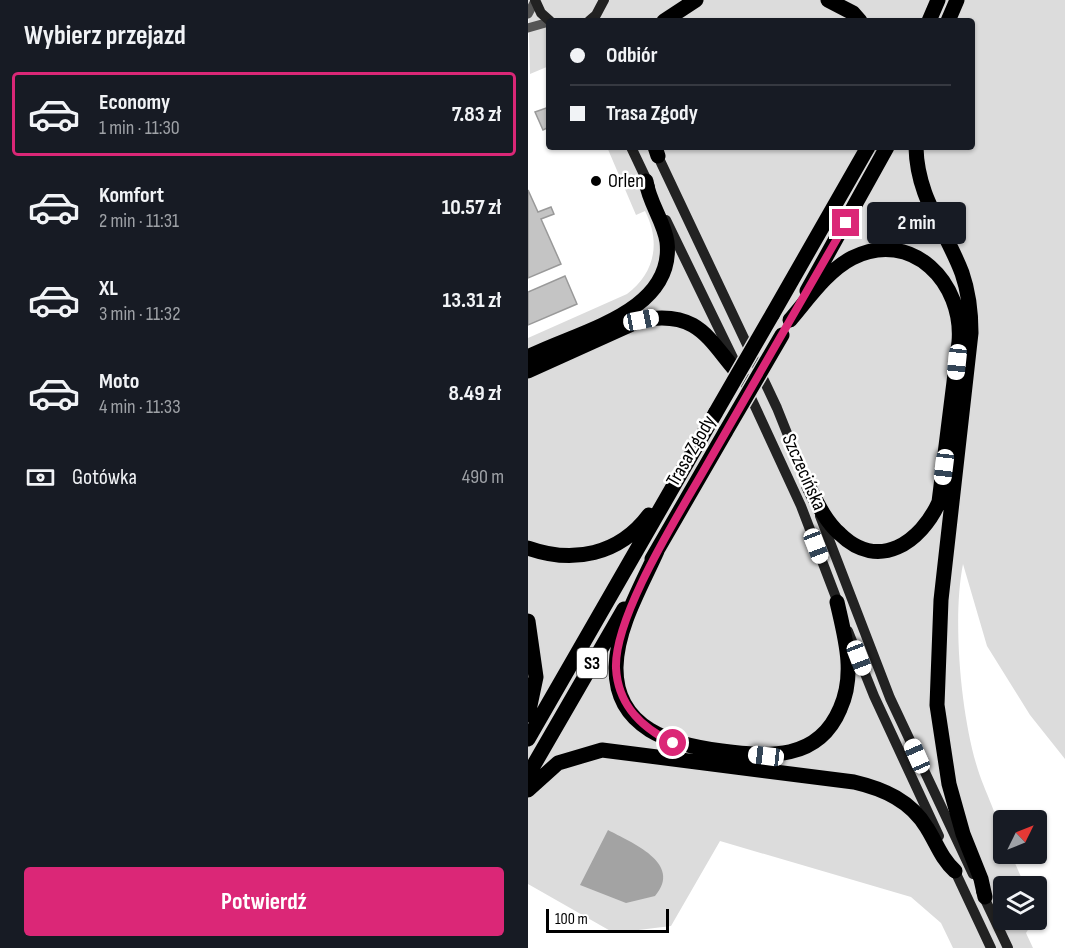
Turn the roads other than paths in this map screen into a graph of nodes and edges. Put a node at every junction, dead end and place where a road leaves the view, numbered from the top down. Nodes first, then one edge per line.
1 (604, 0) edge
2 (696, 0) edge
3 (828, 0) edge
4 (938, 0) edge
5 (535, 1) edge
6 (528, 14) edge
7 (546, 18) edge
8 (595, 18) edge
9 (669, 18) edge
10 (857, 18) edge
11 (930, 18) edge
12 (546, 22) edge
13 (528, 27) edge
14 (632, 150) edge
15 (656, 150) edge
16 (864, 150) edge
17 (885, 150) edge
18 (916, 150) edge
19 (646, 181) junction
20 (790, 320) junction
21 (528, 357) edge
22 (528, 371) edge
23 (743, 379) junction
24 (686, 465) junction
25 (809, 487) junction
26 (528, 548) edge
27 (657, 551) junction
28 (837, 602) junction
29 (528, 621) edge
30 (528, 715) edge
31 (528, 739) edge
32 (528, 775) edge
33 (528, 790) edge
34 (955, 871) junction
35 (985, 897) junction
36 (991, 948) edge
37 (1008, 948) edge

1 - 8 main road
2 - 9 highway
3 - 10 highway
4 - 11 highway
5 - 6 street
5 - 7 main road
12 - 13 street
14 - 19 main road, Szczecińska
15 - 25 main road, Szczecińska
16 - 24 highway, Trasa Zgody / S3, bridge
17 - 20 highway, Trasa Zgody / S3
18 - 35 highway
19 - 21 highway
19 - 23 main road, Szczecińska
20 - 25 highway
20 - 27 highway, Trasa Zgody / S3, bridge
22 - 23 highway
23 - 28 main road, Szczecińska
24 - 26 highway
24 - 31 highway, Trasa Zgody / S3
25 - 35 main road, Szczecińska
27 - 28 highway
27 - 32 highway, Trasa Zgody / S3
28 - 34 main road, Szczecińska
29 - 30 highway
33 - 34 highway
34 - 36 main road, Szczecińska
35 - 37 main road, Szczecińska

